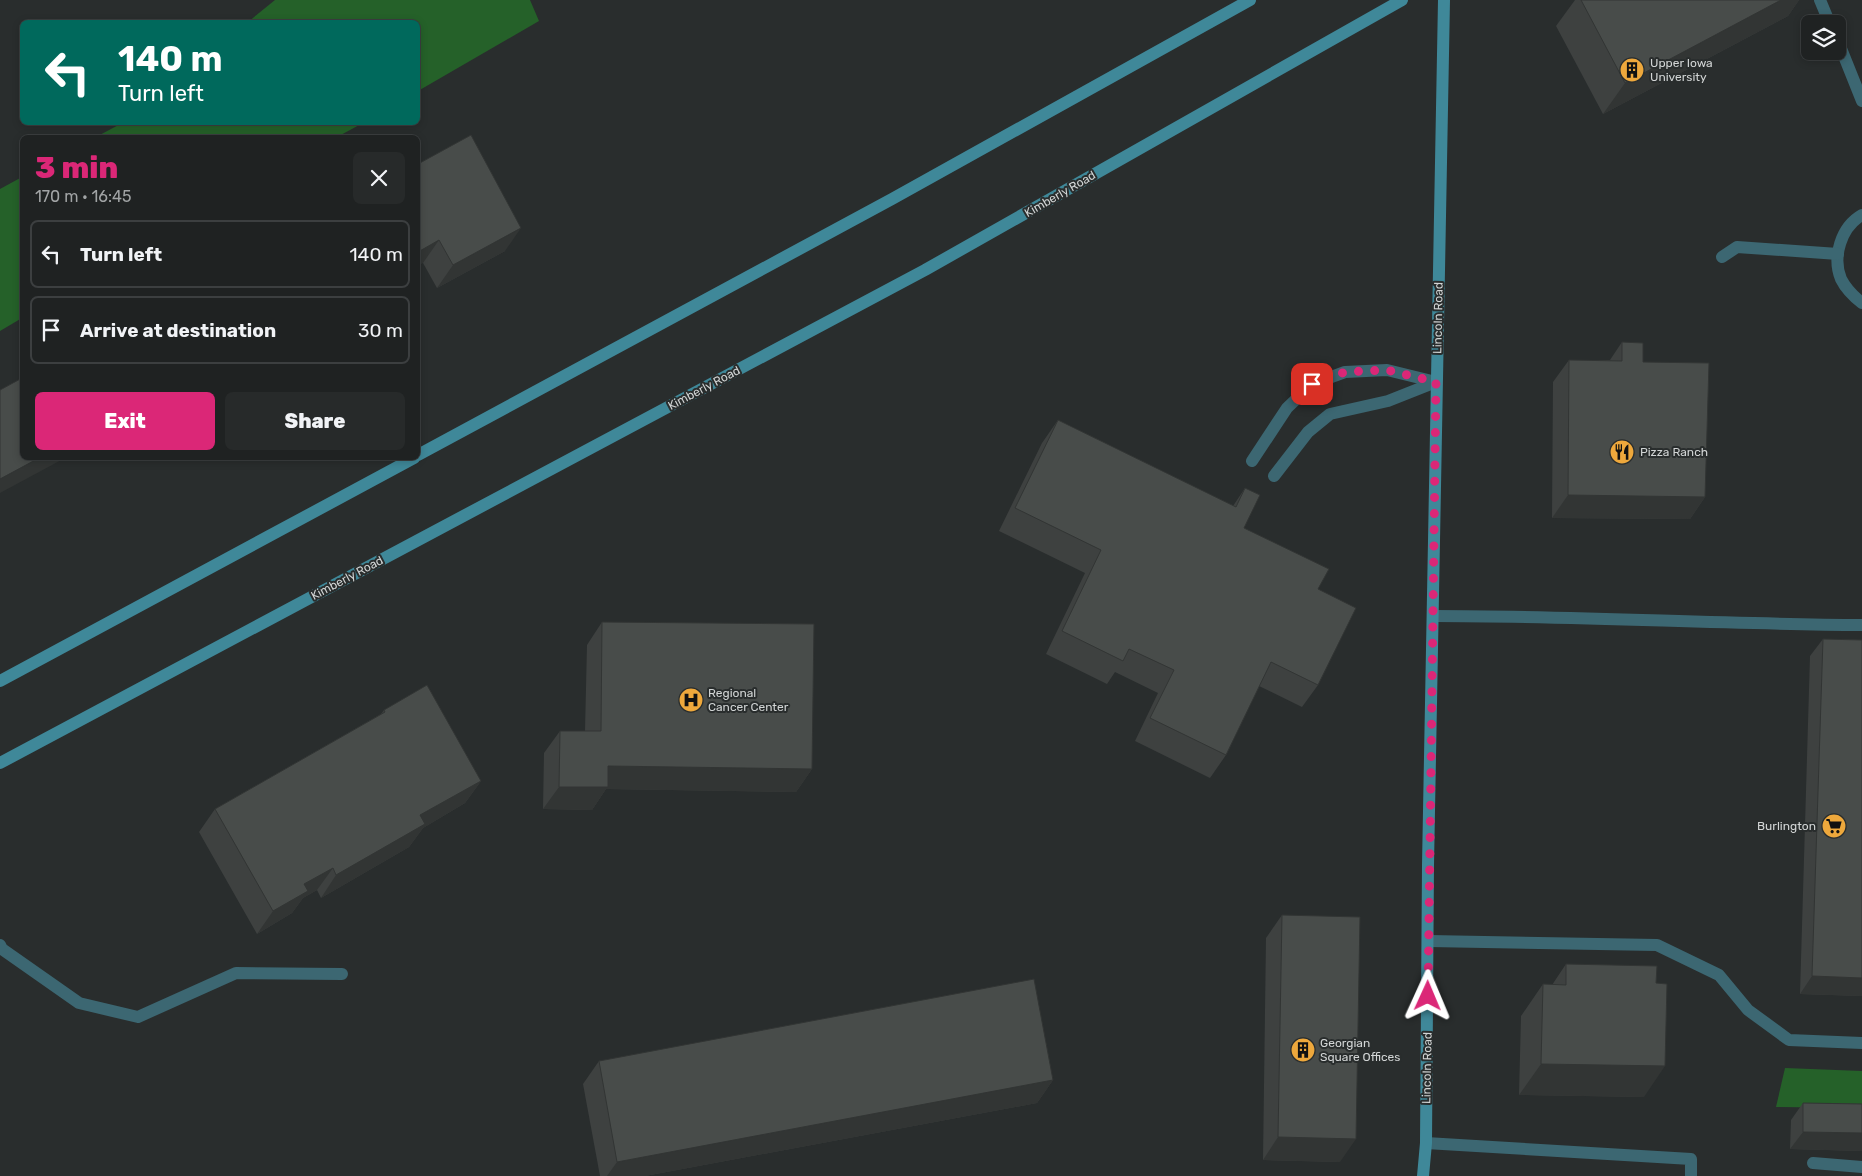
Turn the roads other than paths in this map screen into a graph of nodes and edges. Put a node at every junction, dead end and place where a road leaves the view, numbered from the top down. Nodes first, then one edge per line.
1 (1250, 0) edge
2 (1402, 0) edge
3 (1444, 0) edge
4 (1820, 0) edge
5 (1826, 15) edge
6 (1846, 60) edge
7 (1862, 101) edge
8 (1862, 215) edge
9 (1838, 254) junction
10 (1722, 257) dead end
11 (1862, 303) edge
12 (1436, 382) junction
13 (420, 455) edge
14 (410, 460) edge
15 (1252, 461) dead end
16 (1274, 476) dead end
17 (1434, 616) junction
18 (1862, 625) edge
19 (0, 681) edge
20 (0, 763) edge
21 (1429, 940) junction
22 (0, 945) edge
23 (342, 974) dead end
24 (1862, 1043) edge
25 (1426, 1143) junction
26 (1813, 1163) dead end
27 (1862, 1167) edge
28 (1423, 1176) edge
29 (1691, 1176) edge

1 - 13 main road
2 - 20 main road, Kimberly Road
3 - 12 main road, Lincoln Road
4 - 5 lane
6 - 7 lane
8 - 9 lane
9 - 10 lane
9 - 11 lane
12 - 15 lane
12 - 16 lane
12 - 17 main road, Lincoln Road
14 - 19 main road
17 - 18 lane
17 - 21 main road, Lincoln Road
21 - 24 lane
21 - 25 main road, Lincoln Road
22 - 23 lane
25 - 28 main road, Lincoln Road
25 - 29 lane
26 - 27 lane

